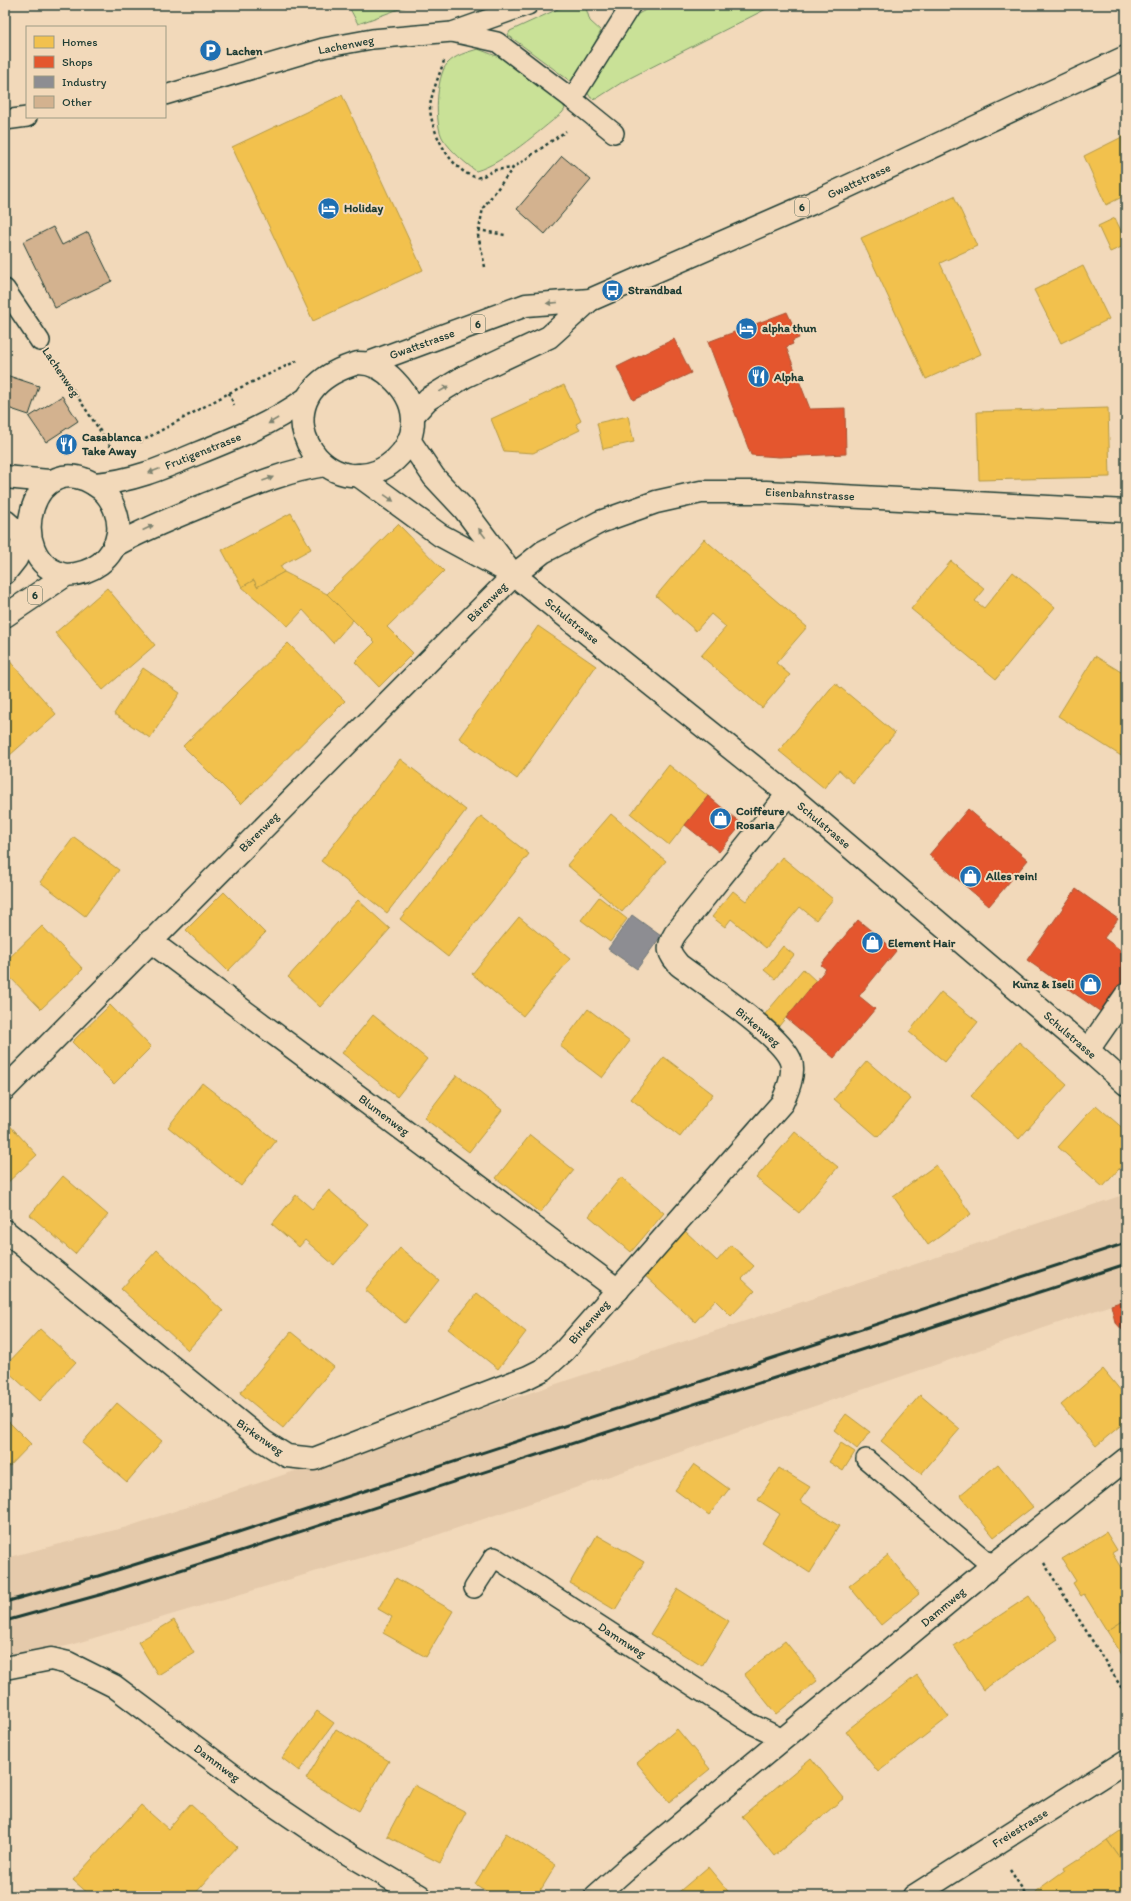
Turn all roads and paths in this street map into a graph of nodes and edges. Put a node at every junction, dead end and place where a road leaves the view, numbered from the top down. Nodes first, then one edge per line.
1 (528, 5) edge
2 (631, 5) edge
3 (452, 32) junction
4 (1126, 57) edge
5 (166, 95) edge
6 (572, 99) junction
7 (590, 114) junction
8 (26, 117) edge
9 (5, 120) edge
10 (614, 133) dead end
11 (513, 168) junction
12 (478, 230) junction
13 (505, 235) dead end
14 (485, 267) dead end
15 (5, 289) edge
16 (590, 300) junction
17 (40, 340) joint
18 (369, 363) junction
19 (343, 367) junction
20 (306, 399) junction
21 (414, 414) junction
22 (409, 440) junction
23 (136, 444) dead end
24 (325, 465) junction
25 (358, 475) junction
26 (5, 477) edge
27 (49, 481) junction
28 (91, 482) junction
29 (1126, 511) edge
30 (5, 521) edge
31 (22, 539) junction
32 (114, 546) junction
33 (5, 573) edge
34 (66, 575) junction
35 (514, 575) junction
36 (5, 616) edge
37 (788, 794) junction
38 (150, 941) junction
39 (1126, 995) edge
40 (1088, 1050) junction
41 (1126, 1084) edge
42 (5, 1089) edge
43 (5, 1231) edge
44 (618, 1290) junction
45 (866, 1459) dead end
46 (1126, 1459) edge
47 (1028, 1537) junction
48 (992, 1566) junction
49 (474, 1588) dead end
50 (5, 1668) edge
51 (1126, 1695) edge
52 (783, 1739) junction
53 (1126, 1761) edge
54 (420, 1896) edge
55 (596, 1896) edge
56 (914, 1896) edge

1 - 3 lane, Lachenweg
2 - 6 lane
3 - 5 lane, Lachenweg
3 - 6 lane
3 - 11 path
4 - 16 street, Gwattstrasse / 6
6 - 7 lane
7 - 10 lane
7 - 11 path
8 - 9 lane
11 - 12 path
12 - 13 path
12 - 14 path
15 - 17 lane, Lachenweg
16 -> 18 street, Gwattstrasse / 6
21 -> 16 street, Gwattstrasse / 6
17 - 28 path, Lachenweg
18 - 19 street
18 - 21 street
19 - 20 street
19 - 23 path
20 - 24 street
20 -> 28 street, Frutigenstrasse
21 - 22 street
22 - 25 street
35 -> 22 street, Schulstrasse
24 - 25 street
32 -> 24 street
25 -> 35 street, Schulstrasse
26 - 27 street
27 - 28 street
27 - 31 street
28 - 32 street
29 - 35 street, Eisenbahnstrasse
30 - 31 street
31 - 33 street
31 - 34 street
32 - 34 street
34 - 36 street, 6
35 - 37 street, Schulstrasse
35 - 38 street, Bärenweg
37 - 40 street, Schulstrasse
37 - 44 street, Birkenweg
38 - 42 street, Bärenweg
38 - 44 street, Blumenweg
39 - 40 street
40 - 41 street, Schulstrasse
43 - 44 street, Birkenweg
45 - 48 lane
46 - 47 street, Dammweg
47 - 48 street, Dammweg
47 - 51 path
48 - 52 street, Dammweg
49 - 52 lane, Dammweg
50 - 54 street, Dammweg
52 - 55 street, Dammweg
53 - 56 street, Freiestrasse

